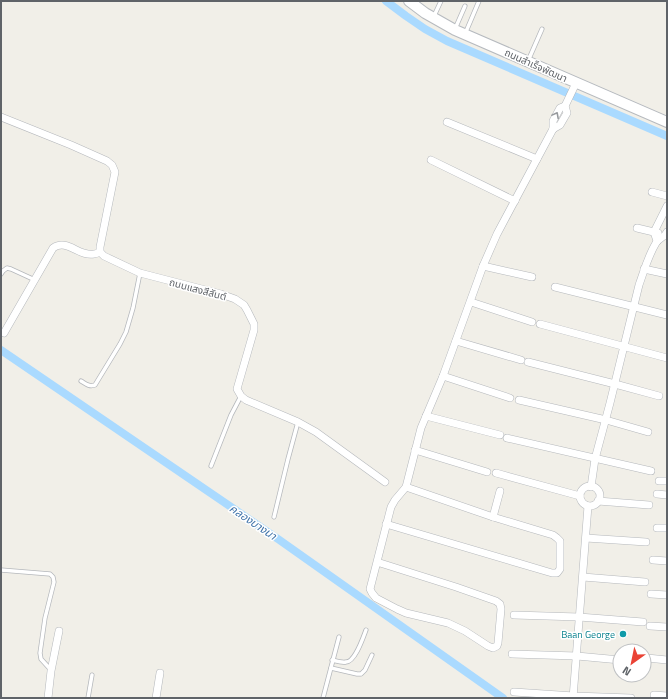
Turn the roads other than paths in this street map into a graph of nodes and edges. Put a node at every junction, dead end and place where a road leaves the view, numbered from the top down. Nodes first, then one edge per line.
1 (441, 1) edge
2 (478, 1) edge
3 (412, 2) edge
4 (465, 6) dead end
5 (434, 18) junction
6 (542, 29) dead end
7 (455, 30) junction
8 (465, 35) junction
9 (527, 62) junction
10 (574, 87) junction
11 (1, 117) edge
12 (447, 122) dead end
13 (667, 122) edge
14 (537, 159) junction
15 (432, 160) dead end
16 (652, 192) dead end
17 (667, 196) edge
18 (515, 202) junction
19 (667, 206) edge
20 (637, 228) dead end
21 (654, 232) junction
22 (666, 234) edge
23 (657, 241) junction
24 (100, 252) junction
25 (483, 266) junction
26 (644, 269) junction
27 (140, 273) junction
28 (1, 274) edge
29 (667, 274) edge
30 (532, 277) dead end
31 (35, 280) junction
32 (555, 287) dead end
33 (471, 302) junction
34 (634, 307) junction
35 (667, 315) edge
36 (532, 322) dead end
37 (540, 324) dead end
38 (4, 333) dead end
39 (456, 342) junction
40 (624, 346) junction
41 (667, 358) edge
42 (443, 376) junction
43 (81, 381) dead end
44 (615, 384) junction
45 (241, 396) junction
46 (659, 396) dead end
47 (510, 398) dead end
48 (519, 400) dead end
49 (426, 416) junction
50 (606, 420) junction
51 (298, 422) junction
52 (648, 432) dead end
53 (415, 450) junction
54 (595, 459) junction
55 (211, 466) dead end
56 (651, 471) dead end
57 (487, 472) dead end
58 (496, 473) dead end
59 (659, 481) dead end
60 (667, 481) edge
61 (385, 482) dead end
62 (406, 487) junction
63 (591, 487) junction
64 (500, 491) dead end
65 (657, 494) dead end
66 (667, 495) edge
67 (580, 496) junction
68 (598, 501) junction
69 (649, 505) dead end
70 (588, 506) junction
71 (274, 516) dead end
72 (493, 517) junction
73 (386, 524) junction
74 (656, 528) dead end
75 (667, 528) edge
76 (586, 538) junction
77 (646, 542) dead end
78 (653, 560) dead end
79 (667, 561) edge
80 (377, 562) junction
81 (1, 570) edge
82 (583, 577) junction
83 (645, 582) dead end
84 (651, 594) dead end
85 (667, 595) edge
86 (514, 615) dead end
87 (579, 617) junction
88 (643, 622) dead end
89 (650, 626) dead end
90 (667, 627) edge
91 (366, 630) dead end
92 (59, 631) dead end
93 (339, 637) dead end
94 (512, 654) dead end
95 (372, 655) dead end
96 (577, 656) junction
97 (652, 658) edge
98 (612, 659) edge
99 (332, 660) junction
100 (667, 660) edge
101 (331, 668) junction
102 (51, 670) junction
103 (160, 672) dead end
104 (92, 675) dead end
105 (514, 692) dead end
106 (654, 695) dead end
107 (667, 696) edge
108 (573, 697) edge
109 (48, 698) edge
110 (88, 698) edge
111 (156, 698) edge
112 (323, 698) edge
113 (631, 698) edge

1 - 5 lane
2 - 8 lane
3 - 5 street, ถนนสำเร็จพัฒนา
4 - 7 lane
5 - 7 street, ถนนสำเร็จพัฒนา
6 - 9 lane
7 - 8 street, ถนนสำเร็จพัฒนา
8 - 9 street, ถนนสำเร็จพัฒนา
9 - 10 street, ถนนสำเร็จพัฒนา
10 - 13 street, ถนนสำเร็จพัฒนา
10 - 14 street
11 - 24 street
12 - 14 street
14 - 18 street
15 - 18 street
16 - 17 street
18 - 25 street
19 - 21 street
20 - 21 street
21 - 22 street
21 - 23 street
22 - 23 street
23 - 26 street
24 - 27 street, ถนนแสงสีสันต์
24 - 31 street
25 - 30 street
25 - 33 street
26 - 29 street
26 - 34 street
27 - 43 lane
27 - 45 street, ถนนแสงสีสันต์
28 - 31 lane
31 - 38 street
32 - 34 street
33 - 36 street
33 - 39 street
34 - 35 street
34 - 40 street
37 - 40 street
39 - 42 street
39 - 44 street
40 - 41 street
40 - 44 street
42 - 47 street
42 - 49 street
44 - 46 street
44 - 50 street
45 - 51 street
45 - 55 lane
48 - 50 street
49 - 53 street
49 - 54 street
50 - 52 street
50 - 54 street
51 - 61 street
51 - 71 lane
53 - 57 street
53 - 62 street
54 - 56 street
54 - 63 street
58 - 67 street
59 - 60 street
62 - 72 street
62 - 73 street
63 - 67 street
63 - 68 street
64 - 72 street
65 - 66 street
67 - 70 street
68 - 69 street
68 - 70 street
70 - 76 street
72 - 73 street
73 - 80 street
74 - 75 street
76 - 77 street
76 - 82 street
78 - 79 street
80 - 80 street
81 - 102 lane
82 - 83 street
82 - 87 street
84 - 85 street
86 - 87 street
87 - 88 street
87 - 96 street
89 - 90 street
91 - 99 lane
92 - 102 street
93 - 99 lane
94 - 96 street
95 - 101 lane
96 - 98 street
96 - 108 street
97 - 100 street
99 - 101 lane
101 - 112 lane
102 - 109 street
103 - 111 street
104 - 110 lane
105 - 108 street
106 - 107 street
108 - 113 street

